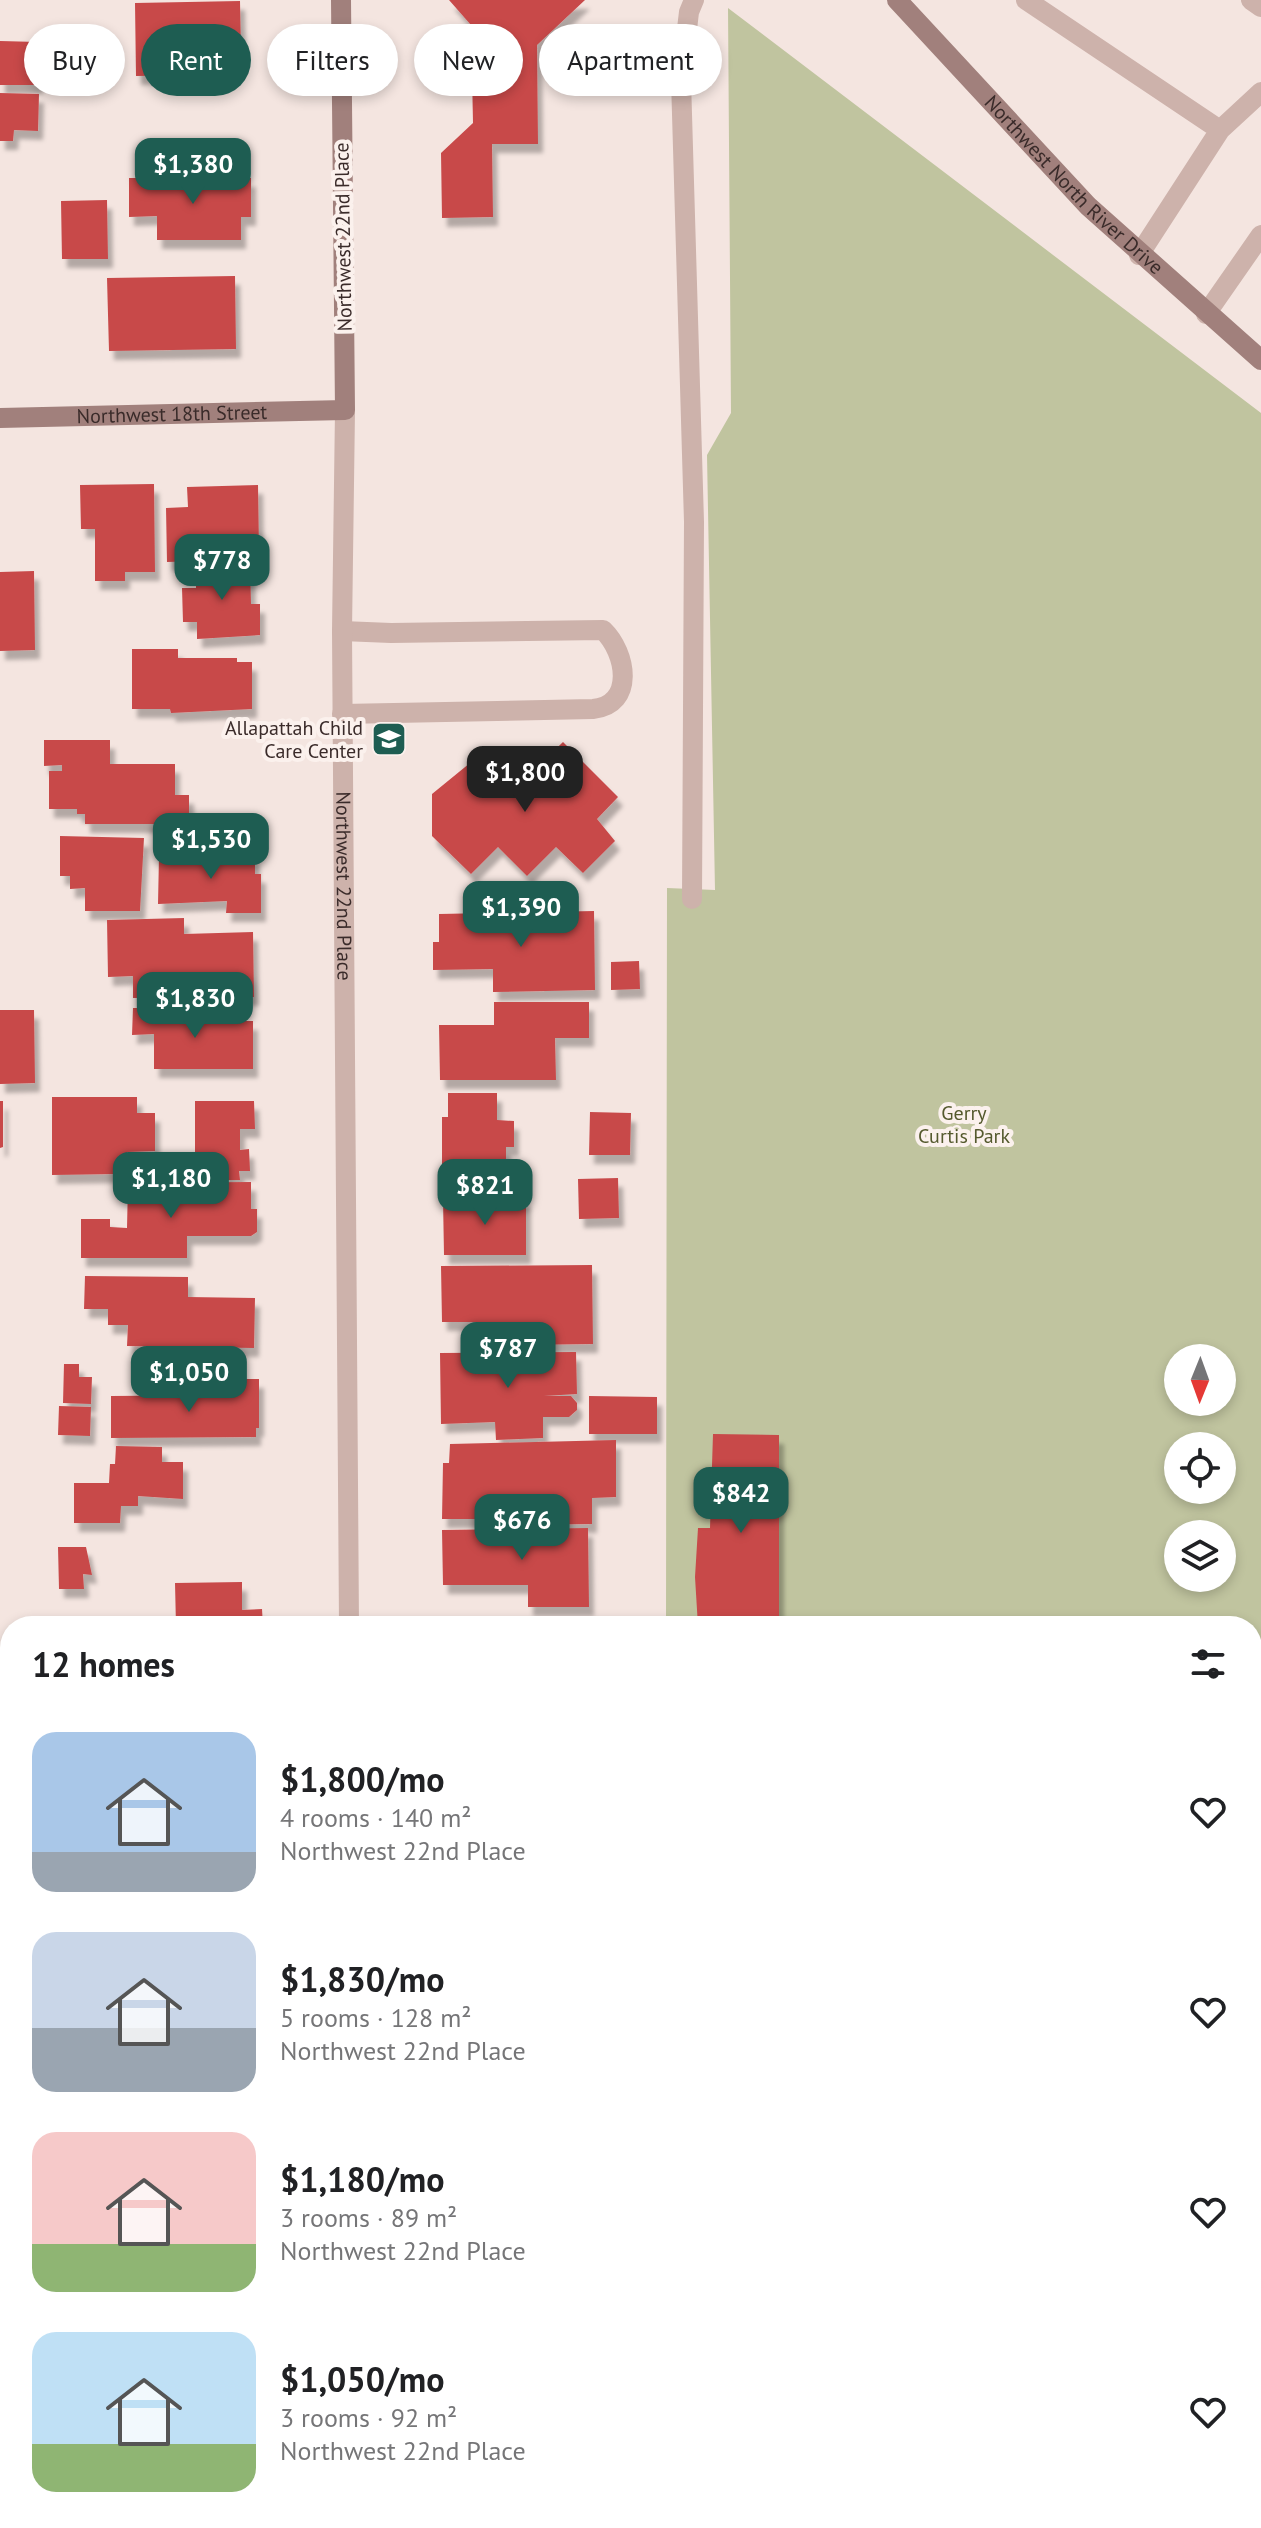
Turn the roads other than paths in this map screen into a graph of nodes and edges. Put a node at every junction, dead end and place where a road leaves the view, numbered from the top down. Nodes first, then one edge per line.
1 (341, 0) edge
2 (694, 0) edge
3 (897, 0) edge
4 (1026, 0) edge
5 (1251, 0) edge
6 (1261, 7) edge
7 (1261, 92) edge
8 (1220, 130) junction
9 (1261, 235) edge
10 (1139, 255) junction
11 (1206, 314) junction
12 (1261, 360) edge
13 (345, 410) junction
14 (0, 418) edge
15 (342, 631) junction
16 (342, 714) junction
17 (692, 899) dead end
18 (349, 1616) edge

1 - 13 street, Northwest 22nd Place
2 - 17 street
3 - 10 street, Northwest North River Drive
4 - 8 street
5 - 6 street
7 - 8 street
8 - 10 street
9 - 11 street
10 - 11 street, Northwest North River Drive
11 - 12 street, Northwest North River Drive
13 - 14 street, Northwest 18th Street
13 - 15 street, Northwest 22nd Place
15 - 16 street, Northwest 22nd Place
15 - 16 street
16 - 18 street, Northwest 22nd Place

